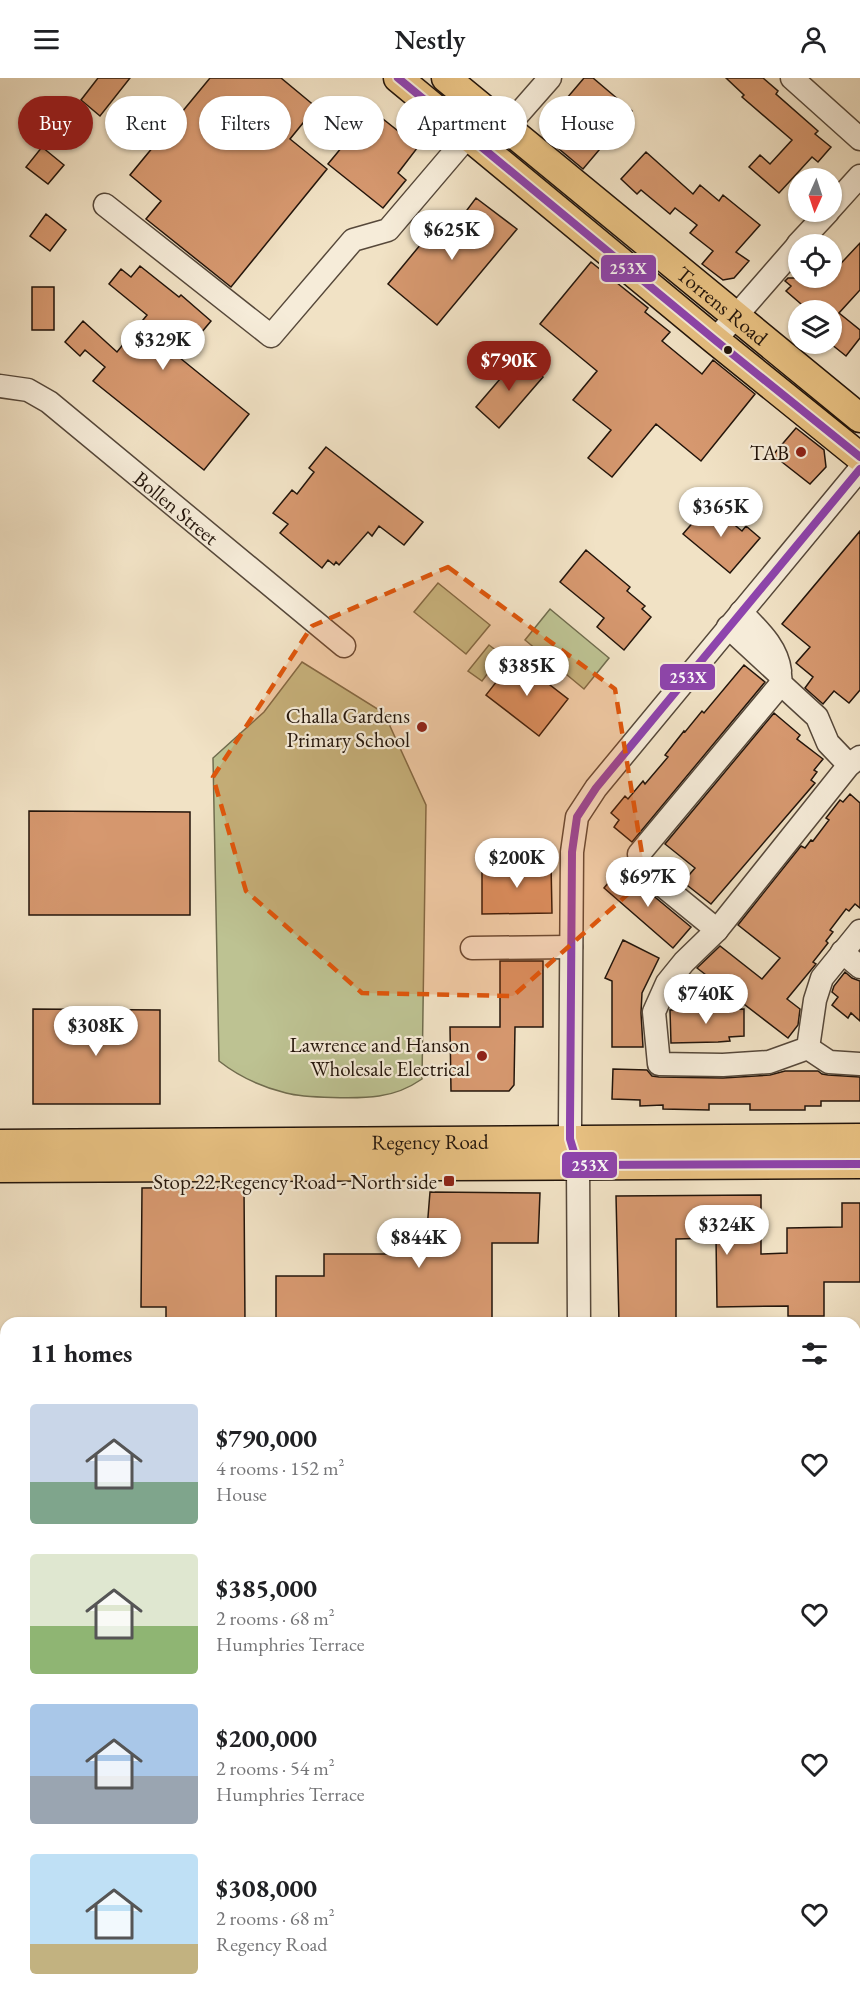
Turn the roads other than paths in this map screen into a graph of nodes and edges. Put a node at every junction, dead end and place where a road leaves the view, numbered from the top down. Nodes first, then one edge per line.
1 (398, 78) edge
2 (446, 78) edge
3 (550, 78) edge
4 (792, 78) edge
5 (420, 96) edge
6 (468, 96) edge
7 (527, 104) edge
8 (860, 140) edge
9 (527, 144) edge
10 (470, 150) edge
11 (485, 150) edge
12 (860, 176) edge
13 (842, 196) edge
14 (105, 205) dead end
15 (819, 222) edge
16 (808, 234) edge
17 (788, 256) edge
18 (735, 316) junction
19 (715, 340) junction
20 (0, 386) edge
21 (860, 418) edge
22 (860, 457) edge
23 (860, 469) edge
24 (734, 620) junction
25 (344, 646) dead end
26 (781, 680) junction
27 (855, 761) edge
28 (717, 930) junction
29 (860, 931) edge
30 (571, 947) junction
31 (472, 948) dead end
32 (842, 952) junction
33 (860, 967) edge
34 (808, 1048) junction
35 (860, 1064) edge
36 (860, 1138) edge
37 (0, 1144) edge
38 (574, 1152) junction
39 (860, 1164) edge
40 (0, 1168) edge
41 (579, 1317) edge

1 - 5 main road, Torrens Road
2 - 6 main road, Torrens Road
3 - 7 street
4 - 8 street
9 - 18 main road, Torrens Road
10 - 14 street
11 - 19 main road, Torrens Road
12 - 13 street
15 - 16 street
17 - 18 street
18 - 19 street
18 - 21 main road, Torrens Road
19 - 22 main road, Torrens Road
20 - 25 street, Bollen Street
23 - 24 street
24 - 26 street
24 - 30 street
26 - 27 street
26 - 28 street
27 - 28 street
28 - 34 street
29 - 32 street
30 - 31 street
30 - 38 street
32 - 33 street
32 - 34 street
34 - 35 street
36 - 38 main road, Regency Road
37 - 38 main road, Regency Road
38 - 39 main road, Regency Road
38 - 40 main road, Regency Road
38 - 41 street

